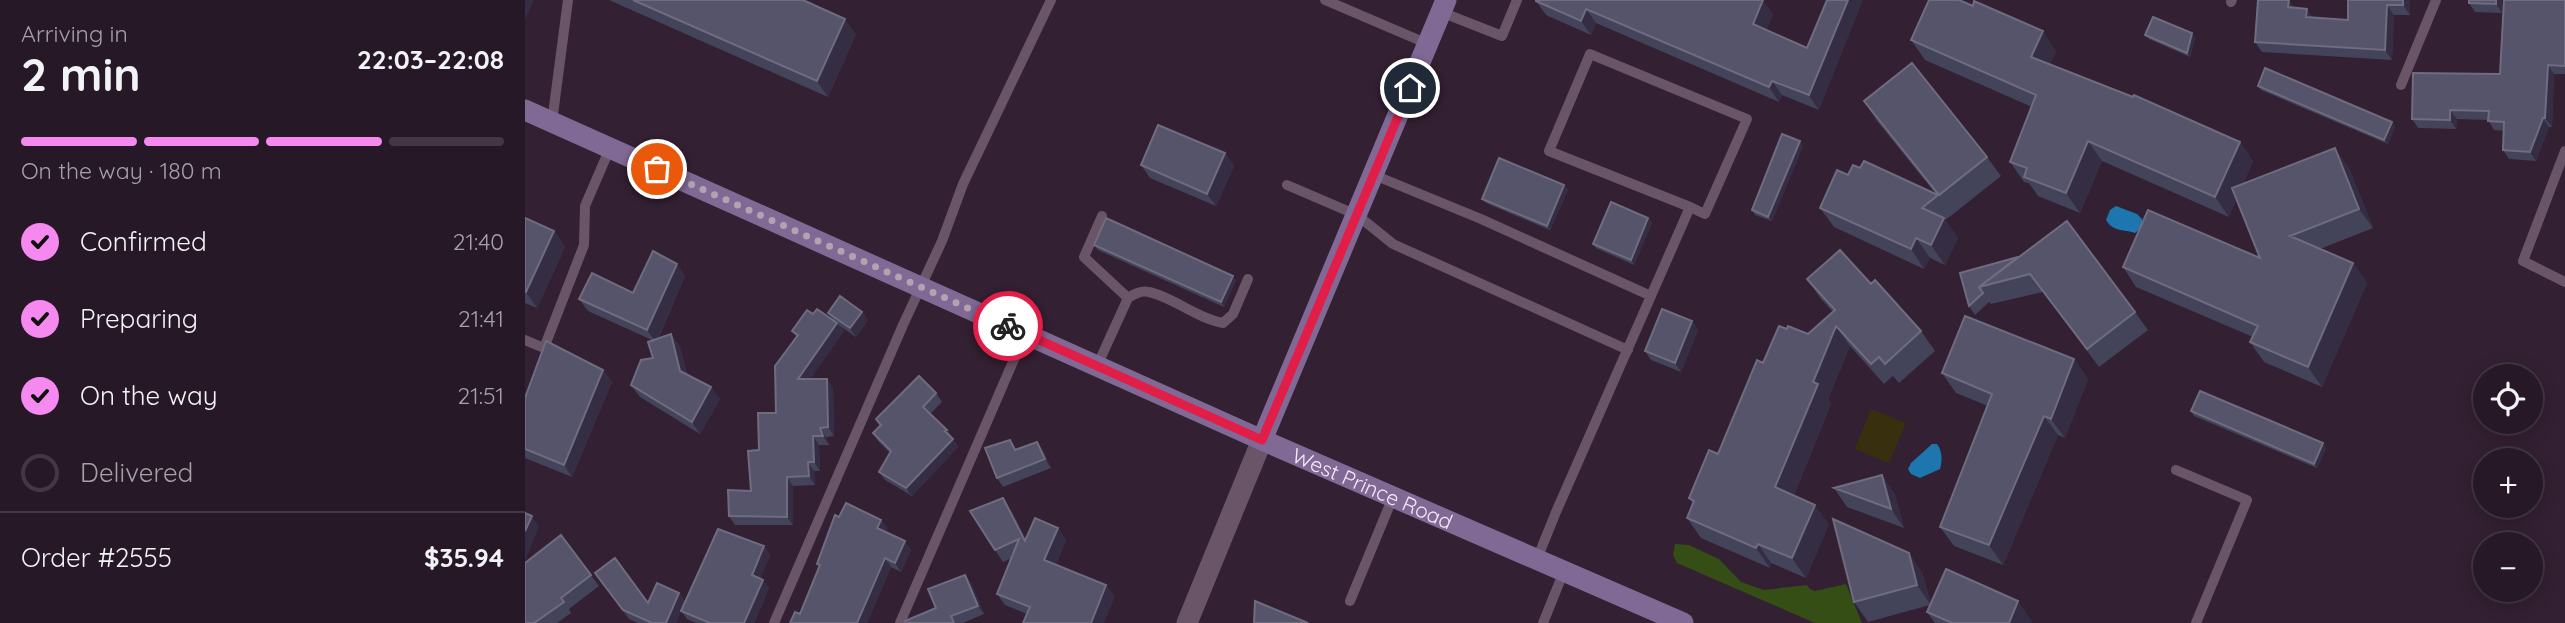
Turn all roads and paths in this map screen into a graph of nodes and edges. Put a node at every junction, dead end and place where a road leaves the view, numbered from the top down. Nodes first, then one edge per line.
1 (568, 0) edge
2 (1051, 0) edge
3 (1325, 0) edge
4 (1517, 0) edge
5 (2436, 0) edge
6 (1443, 6) edge
7 (1428, 44) junction
8 (2401, 85) dead end
9 (525, 110) edge
10 (552, 122) junction
11 (610, 148) junction
12 (2565, 151) edge
13 (1374, 175) junction
14 (1287, 185) dead end
15 (1690, 207) junction
16 (1357, 215) junction
17 (1102, 216) dead end
18 (1248, 279) dead end
19 (2565, 282) edge
20 (920, 287) junction
21 (1651, 296) junction
22 (1128, 298) junction
23 (1025, 334) junction
24 (525, 340) edge
25 (1628, 350) junction
26 (1097, 366) junction
27 (1262, 440) junction
28 (2176, 470) dead end
29 (1393, 497) junction
30 (1537, 559) junction
31 (1564, 571) junction
32 (1350, 601) dead end
33 (774, 623) edge
34 (900, 623) edge
35 (1187, 623) edge
36 (1543, 623) edge
37 (1683, 623) edge
38 (2196, 623) edge

1 - 10 lane
2 - 20 lane
3 - 7 lane
4 - 6 lane
5 - 8 lane
6 - 7 main road
7 - 13 main road
9 - 10 main road, West Prince Road
10 - 11 main road, West Prince Road
11 - 20 main road, West Prince Road
11 - 24 lane
12 - 19 lane
13 - 16 main road
13 - 21 lane
14 - 16 lane
15 - 15 lane
15 - 21 lane
16 - 25 lane
16 - 27 main road
17 - 22 lane
18 - 22 lane
20 - 23 main road, West Prince Road
20 - 33 lane
21 - 25 lane
22 - 26 lane
23 - 26 main road, West Prince Road
23 - 34 lane
25 - 30 lane
26 - 27 main road, West Prince Road
27 - 29 main road, West Prince Road
27 - 35 street
28 - 38 lane
29 - 30 main road, West Prince Road
29 - 32 lane
30 - 31 main road, West Prince Road
31 - 36 lane
31 - 37 main road, West Prince Road

